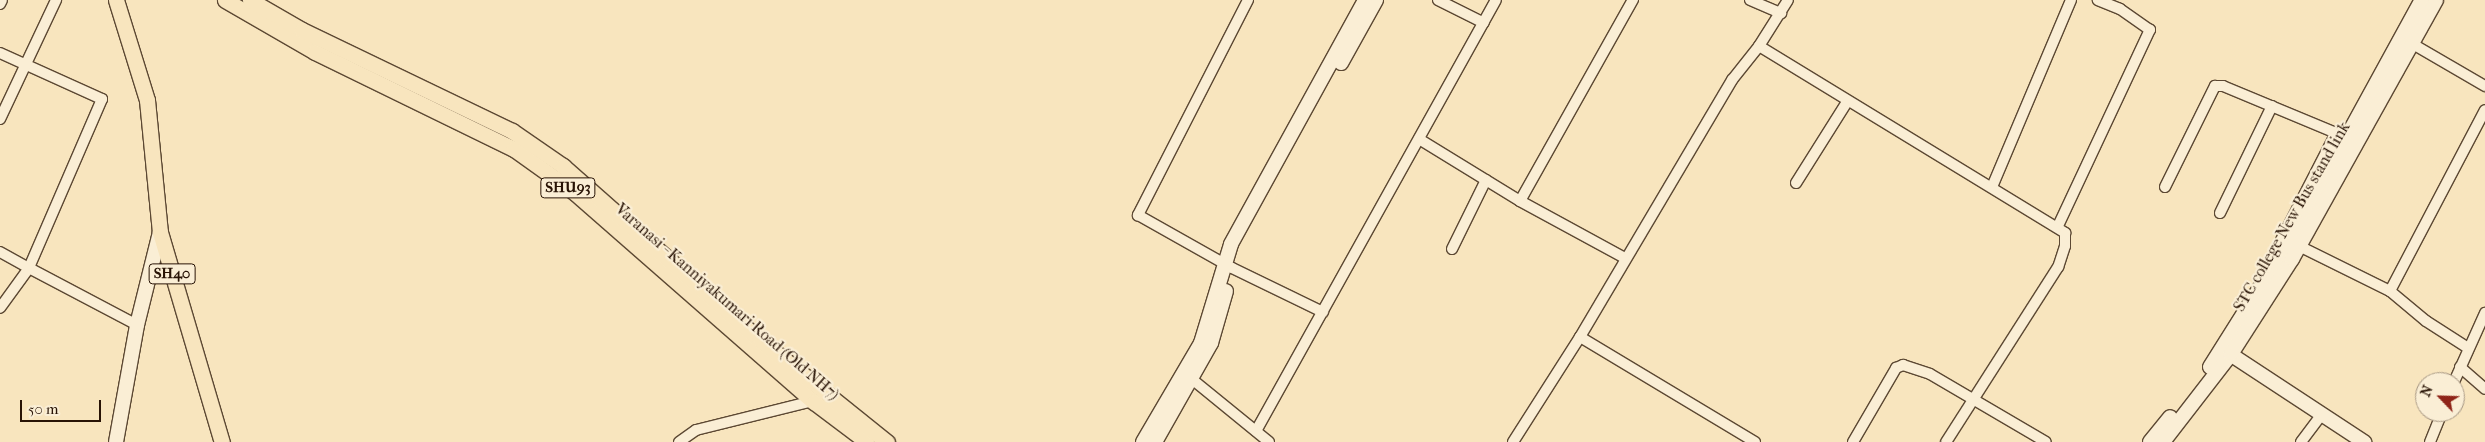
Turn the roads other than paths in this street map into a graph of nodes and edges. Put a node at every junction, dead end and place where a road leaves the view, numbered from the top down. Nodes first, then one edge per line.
1 (2, 0) edge
2 (56, 0) edge
3 (116, 0) edge
4 (225, 0) edge
5 (250, 0) edge
6 (1248, 0) edge
7 (1364, 0) edge
8 (1376, 0) edge
9 (1438, 0) edge
10 (1496, 0) edge
11 (1633, 0) edge
12 (1750, 0) edge
13 (1788, 0) edge
14 (2071, 0) edge
15 (2098, 0) edge
16 (2422, 0) edge
17 (2436, 0) edge
18 (0, 4) edge
19 (2122, 4) edge
20 (1781, 13) junction
21 (1484, 23) junction
22 (2411, 43) junction
23 (1759, 46) junction
24 (0, 53) edge
25 (24, 64) junction
26 (2485, 86) edge
27 (1847, 102) junction
28 (2272, 106) junction
29 (2485, 110) edge
30 (0, 119) edge
31 (2346, 137) junction
32 (1419, 139) junction
33 (1486, 180) junction
34 (1796, 183) dead end
35 (1992, 187) junction
36 (2165, 187) dead end
37 (1520, 200) junction
38 (2220, 213) dead end
39 (2058, 226) junction
40 (160, 232) junction
41 (2280, 240) dead end
42 (2299, 246) junction
43 (1452, 249) dead end
44 (0, 252) edge
45 (1625, 258) junction
46 (1228, 265) junction
47 (29, 268) junction
48 (2390, 291) junction
49 (0, 308) edge
50 (1323, 312) junction
51 (2485, 313) edge
52 (137, 325) junction
53 (1580, 337) junction
54 (2468, 348) junction
55 (2227, 352) junction
56 (2460, 366) junction
57 (2458, 372) edge
58 (1192, 380) junction
59 (2485, 390) edge
60 (819, 398) junction
61 (1974, 399) junction
62 (2322, 415) junction
63 (2438, 422) edge
64 (1256, 431) junction
65 (2033, 439) edge
66 (116, 442) edge
67 (222, 442) edge
68 (679, 442) edge
69 (867, 442) edge
70 (887, 442) edge
71 (1143, 442) edge
72 (1154, 442) edge
73 (1269, 442) edge
74 (1513, 442) edge
75 (1755, 442) edge
76 (1853, 442) edge
77 (1946, 442) edge
78 (2046, 442) edge
79 (2150, 442) edge
80 (2162, 442) edge
81 (2301, 442) edge
82 (2364, 442) edge
83 (2430, 442) edge

1 - 18 street
2 - 25 street
3 - 40 main road, SH40
4 - 60 main road, Varanasi - Kanniyakumari Road (Old NH7) / SHU93
5 - 60 main road, Varanasi - Kanniyakumari Road (Old NH7) / SHU93
6 - 46 street
7 - 46 street
8 - 46 street
9 - 21 street
10 - 21 street
11 - 37 street
12 - 20 street
13 - 20 street
14 - 35 street
15 - 19 street
16 - 31 street
17 - 22 street, STC college New Bus stand link
19 - 39 street
20 - 23 street
21 - 32 street
22 - 26 street
22 - 31 street, STC college New Bus stand link
23 - 27 street
23 - 45 street
24 - 25 street
25 - 30 street
25 - 47 street
27 - 34 street
27 - 35 street
28 - 31 street
28 - 36 street
28 - 38 street
29 - 48 street
31 - 41 street
31 - 42 street, STC college New Bus stand link
31 - 55 street
32 - 33 street
32 - 50 street
33 - 37 street
33 - 43 street
35 - 39 street
37 - 45 street
39 - 61 street
40 - 52 street
40 - 67 main road, SH40
42 - 48 street
42 - 55 street, STC college New Bus stand link
44 - 47 street
45 - 53 street
46 - 50 street
46 - 58 street
46 - 71 street
47 - 49 street
47 - 52 street
48 - 54 street
50 - 64 street
51 - 54 street
52 - 66 street
53 - 74 street
53 - 75 street
54 - 56 street
55 - 62 street
55 - 79 street
55 - 80 street, STC college New Bus stand link
56 - 57 street
56 - 59 street
58 - 64 street
58 - 72 street
60 - 68 street
60 - 69 main road, Varanasi - Kanniyakumari Road (Old NH7) / SHU93
60 - 70 main road, Varanasi - Kanniyakumari Road (Old NH7) / SHU93
61 - 65 street
61 - 76 street
61 - 77 street
62 - 81 street
62 - 82 street
63 - 83 street
64 - 73 street
65 - 78 street

